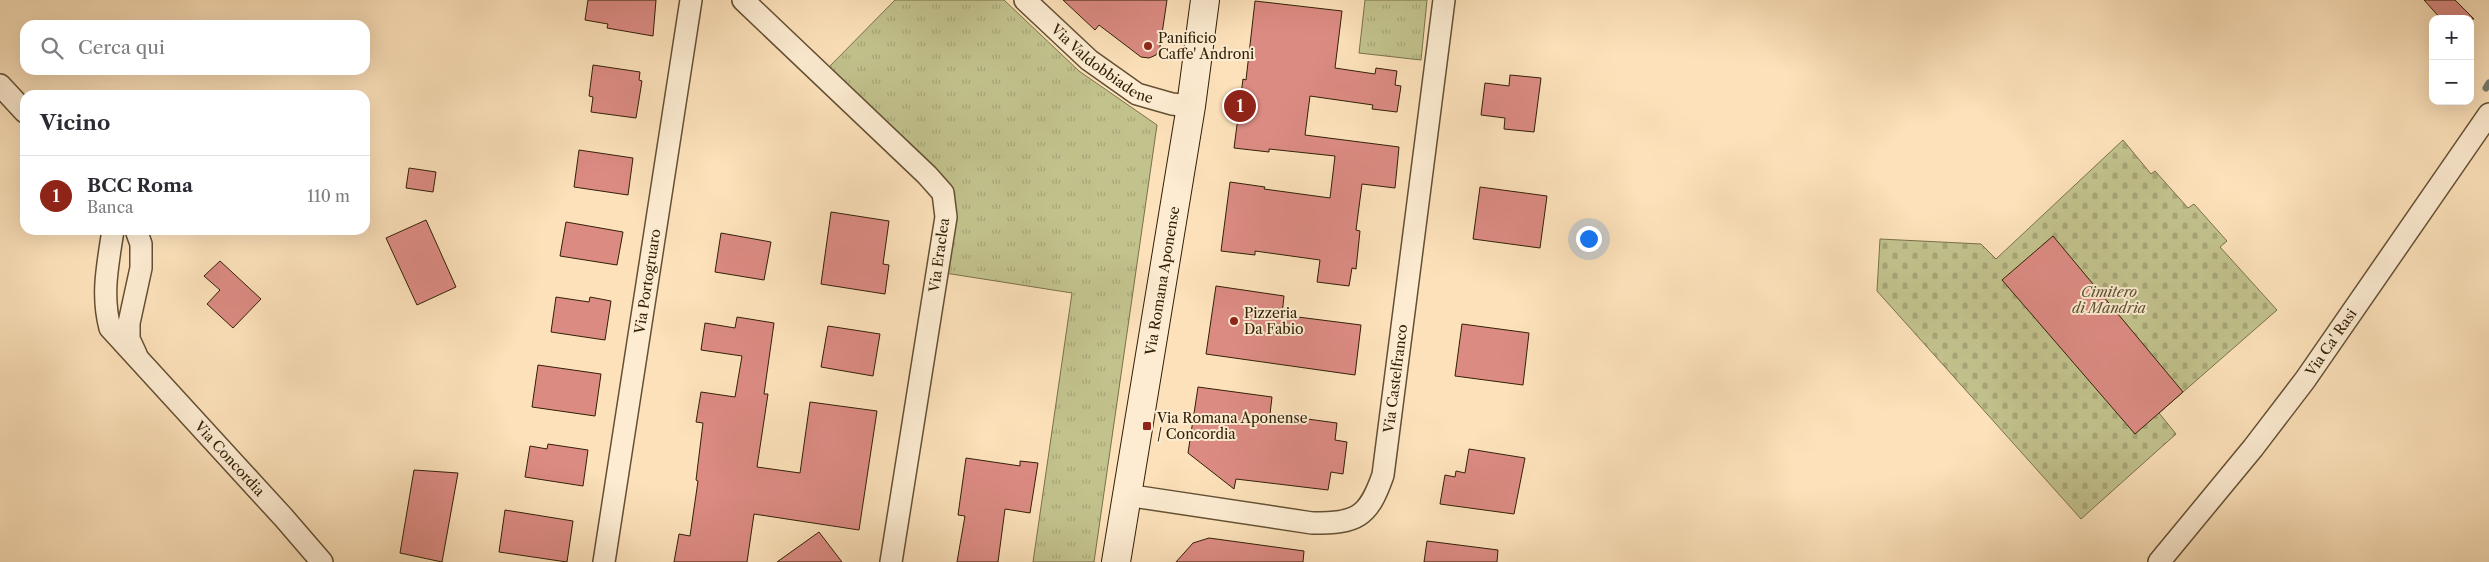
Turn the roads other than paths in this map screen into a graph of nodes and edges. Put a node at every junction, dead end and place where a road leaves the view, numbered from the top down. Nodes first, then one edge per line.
1 (690, 0) edge
2 (743, 0) edge
3 (1025, 0) edge
4 (1205, 0) edge
5 (1444, 0) edge
6 (0, 85) edge
7 (1191, 106) junction
8 (20, 107) edge
9 (2489, 114) edge
10 (112, 235) edge
11 (138, 235) edge
12 (137, 356) junction
13 (1126, 496) junction
14 (322, 562) edge
15 (604, 562) edge
16 (891, 562) edge
17 (1116, 562) edge
18 (2159, 562) edge

1 - 15 street, Via Portogruaro
2 - 16 street, Via Eraclea
3 - 7 street, Via Valdobbiadene
4 - 7 street, Via Romana Aponense
5 - 13 street, Via Castelfranco
6 - 8 street
7 - 13 street, Via Romana Aponense
9 - 18 street, Via Ca' Rasi
10 - 12 street, Via Concordia
11 - 12 street, Via Concordia
12 - 14 street, Via Concordia
13 - 17 street, Via Romana Aponense

